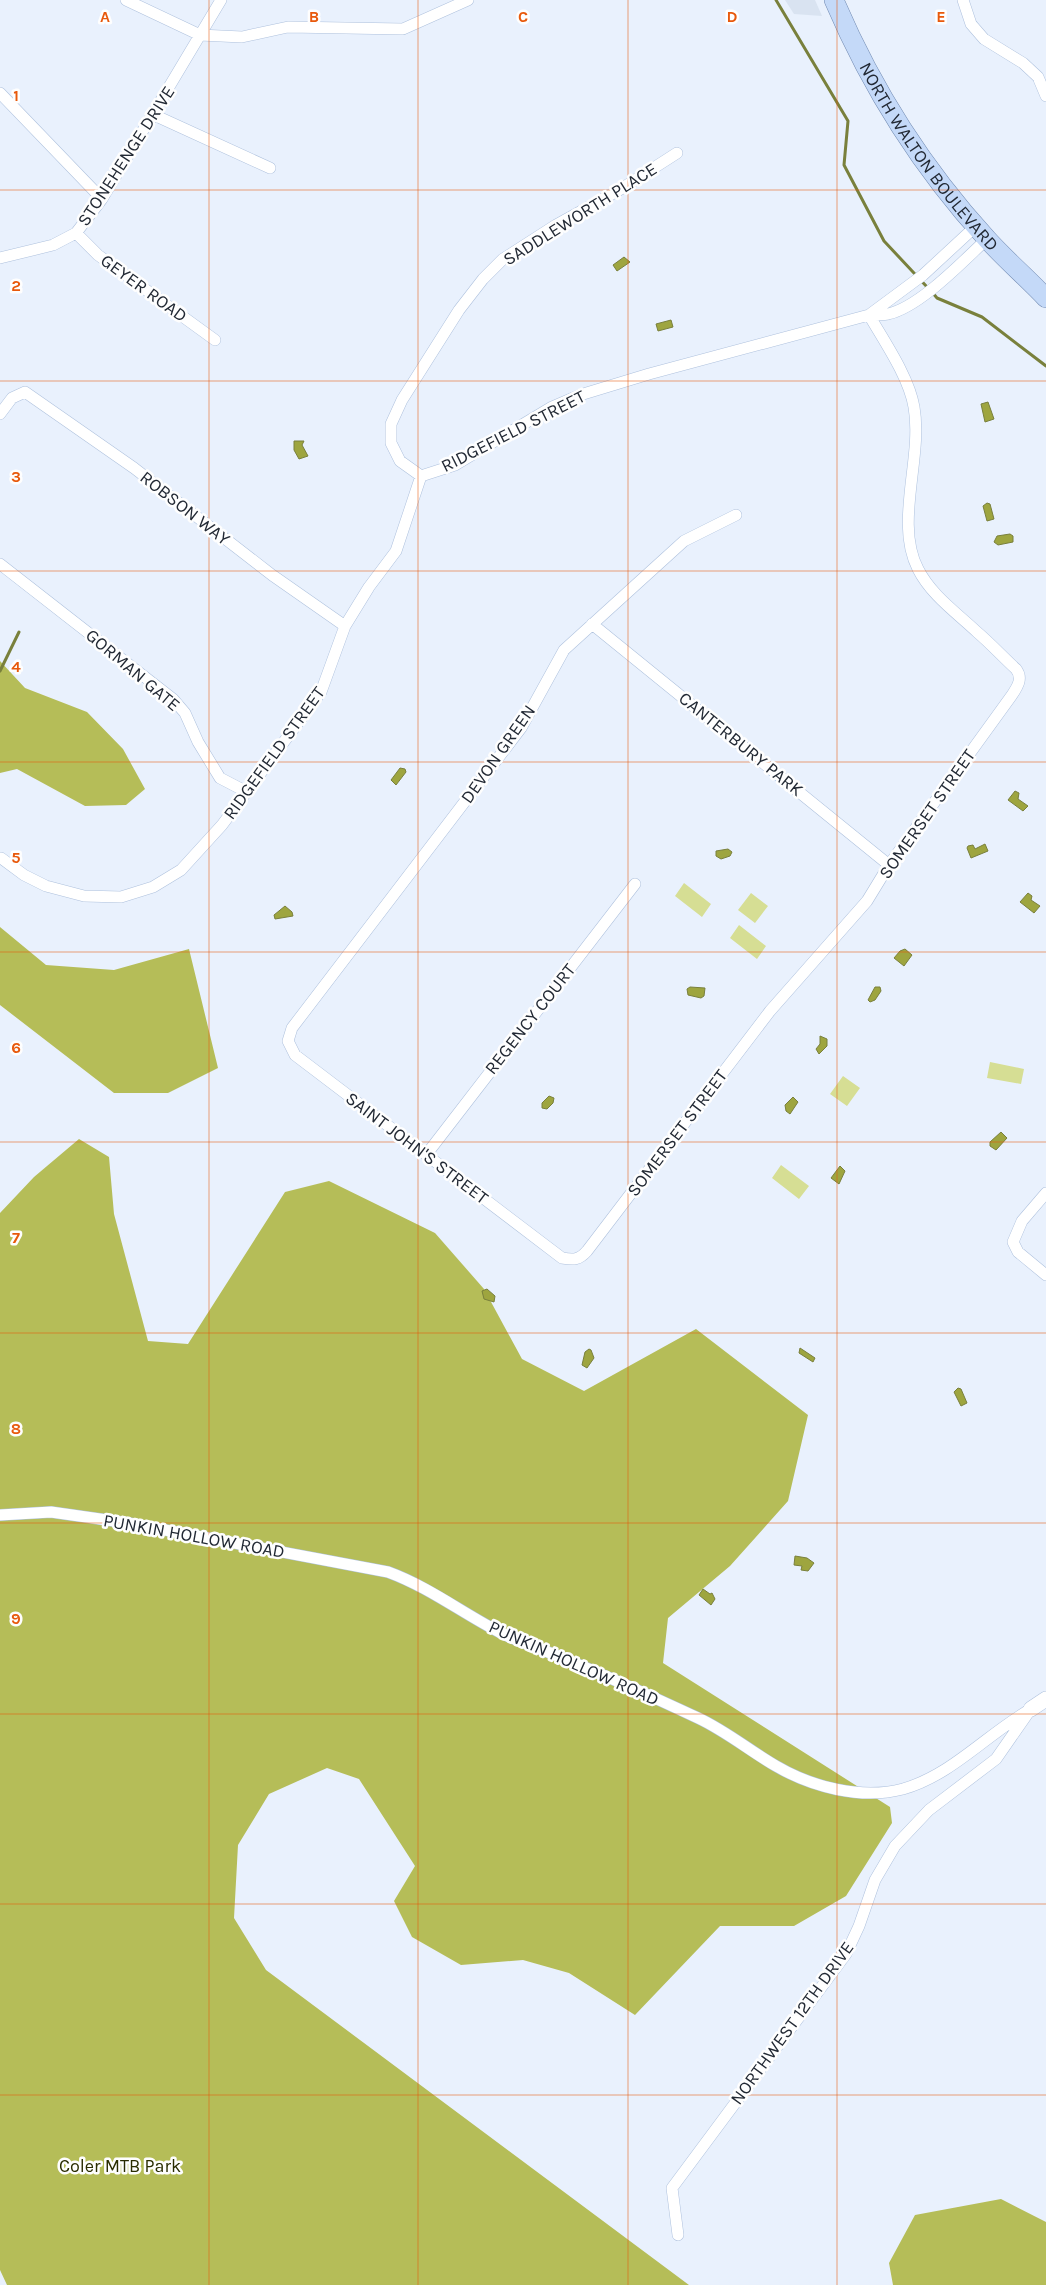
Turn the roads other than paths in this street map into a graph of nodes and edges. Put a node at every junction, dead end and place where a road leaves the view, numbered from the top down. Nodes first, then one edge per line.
1 (126, 0) edge
2 (221, 0) edge
3 (468, 0) edge
4 (834, 0) edge
5 (963, 0) edge
6 (200, 35) junction
7 (0, 93) edge
8 (1046, 96) edge
9 (154, 114) junction
10 (677, 152) dead end
11 (270, 168) dead end
12 (102, 199) junction
13 (76, 233) junction
14 (982, 233) junction
15 (0, 258) edge
16 (1046, 298) edge
17 (869, 315) junction
18 (215, 340) dead end
19 (0, 414) edge
20 (421, 476) junction
21 (736, 515) dead end
22 (0, 564) edge
23 (592, 624) junction
24 (345, 626) junction
25 (245, 791) junction
26 (1, 858) edge
27 (889, 865) junction
28 (635, 884) dead end
29 (292, 1028) joint
30 (426, 1155) junction
31 (1046, 1193) edge
32 (562, 1258) joint
33 (1046, 1275) edge
34 (0, 1515) edge
35 (1046, 1699) edge
36 (1030, 1709) junction
37 (678, 2235) dead end

1 - 6 street
2 - 6 street, STONEHENGE DRIVE
3 - 6 street
4 - 14 main road, NORTH WALTON BOULEVARD
5 - 8 street
6 - 9 street, STONEHENGE DRIVE
7 - 12 street
9 - 11 street
9 - 12 street, STONEHENGE DRIVE
10 - 20 street, SADDLEWORTH PLACE
12 - 13 street, STONEHENGE DRIVE
13 - 15 street, STONEHENGE DRIVE
13 - 18 street, GEYER ROAD
14 - 16 main road, NORTH WALTON BOULEVARD
14 - 17 street, RIDGEFIELD STREET
14 - 17 street, RIDGEFIELD STREET
17 - 20 street, RIDGEFIELD STREET
17 - 27 street, SOMERSET STREET
19 - 24 street, ROBSON WAY
20 - 24 street, RIDGEFIELD STREET
21 - 23 street, DEVON GREEN
22 - 25 street, GORMAN GATE
23 - 27 street, CANTERBURY PARK
23 - 29 street, DEVON GREEN
24 - 25 street, RIDGEFIELD STREET
25 - 26 street, RIDGEFIELD STREET
27 - 32 street, SOMERSET STREET
28 - 30 street, REGENCY COURT
29 - 30 street, SAINT JOHN'S STREET
30 - 32 street, SAINT JOHN'S STREET
31 - 33 street
34 - 36 street, PUNKIN HOLLOW ROAD
35 - 36 street
36 - 37 street, NORTHWEST 12TH DRIVE

